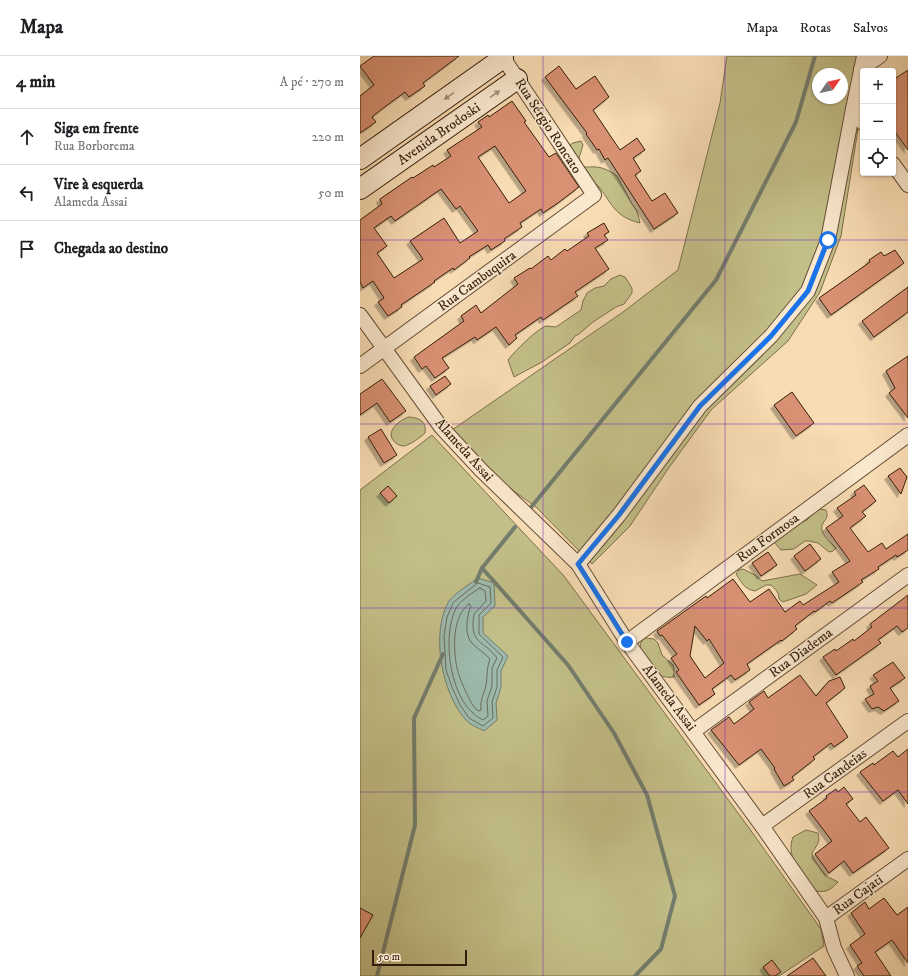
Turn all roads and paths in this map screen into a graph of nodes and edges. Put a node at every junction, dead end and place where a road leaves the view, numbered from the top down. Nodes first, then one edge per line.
1 (880, 56) edge
2 (503, 57) edge
3 (863, 63) edge
4 (517, 79) junction
5 (852, 109) junction
6 (860, 119) edge
7 (360, 160) edge
8 (900, 168) edge
9 (908, 185) edge
10 (360, 189) edge
11 (594, 195) joint
12 (360, 315) edge
13 (384, 349) junction
14 (360, 366) edge
15 (908, 435) edge
16 (578, 564) junction
17 (908, 575) edge
18 (627, 642) junction
19 (908, 721) edge
20 (694, 731) junction
21 (762, 826) junction
22 (908, 858) edge
23 (826, 918) junction
24 (847, 976) edge

1 - 3 street
2 - 4 street, Rua Sérgio Roncato
2 -> 7 street, Avenida Brodoski
3 - 5 street
10 -> 4 street, Avenida Brodoski
4 - 11 street, Rua Sérgio Roncato
5 - 6 street
5 - 16 street
8 - 9 street
11 - 13 street, Rua Cambuquira
12 - 13 street, Alameda Assai
13 - 14 street, Rua Cambuquira
13 - 16 street, Alameda Assai
15 - 18 street, Rua Formosa
16 - 18 street, Alameda Assai
17 - 20 street, Rua Diadema
18 - 20 street, Alameda Assai
19 - 21 street, Rua Candeias
20 - 21 street, Alameda Assai
21 - 23 street, Alameda Assai
22 - 23 street, Rua Cajati
23 - 24 street, Alameda Assai

